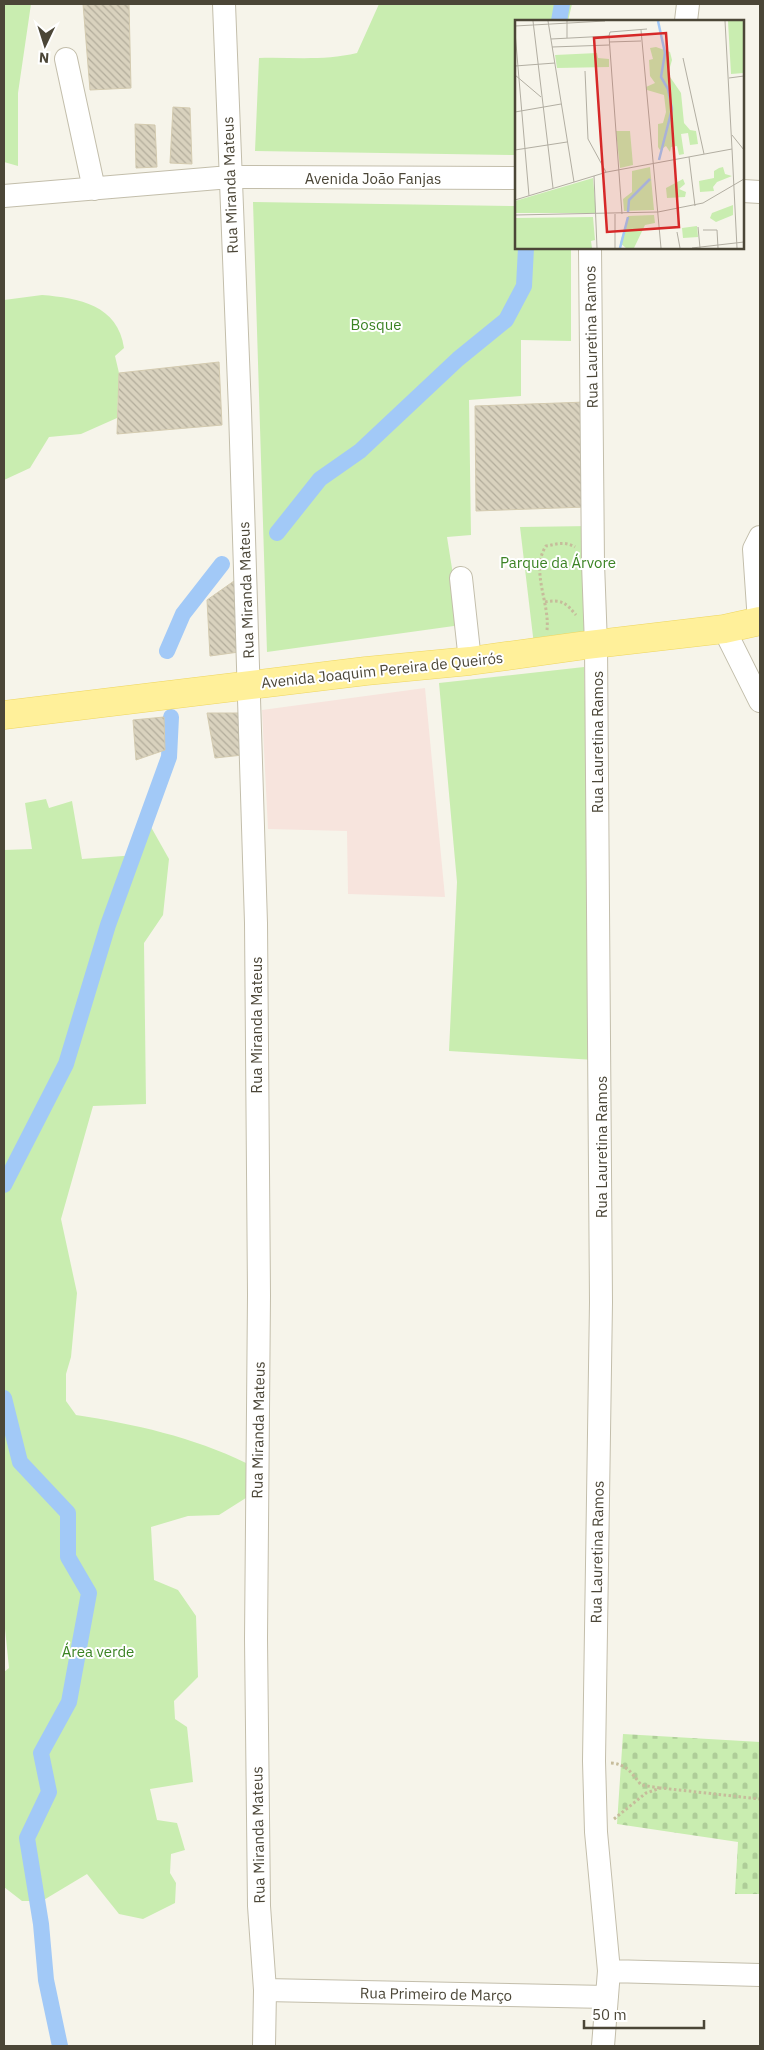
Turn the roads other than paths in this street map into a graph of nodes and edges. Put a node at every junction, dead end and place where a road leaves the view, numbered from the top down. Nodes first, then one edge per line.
1 (224, 4) edge
2 (688, 4) edge
3 (686, 20) edge
4 (66, 59) dead end
5 (230, 177) junction
6 (515, 178) edge
7 (94, 189) junction
8 (744, 191) edge
9 (760, 192) edge
10 (4, 196) edge
11 (590, 249) edge
12 (760, 537) edge
13 (461, 578) dead end
14 (759, 622) edge
15 (724, 629) junction
16 (588, 645) junction
17 (470, 661) junction
18 (248, 685) junction
19 (760, 701) edge
20 (4, 715) edge
21 (608, 1971) junction
22 (760, 1975) edge
23 (265, 1990) junction
24 (607, 1997) junction
25 (264, 2046) edge
26 (603, 2046) edge

1 - 5 street, Rua Miranda Mateus
2 - 3 street
4 - 7 street
5 - 6 street, Avenida João Fanjas
5 - 7 street, Avenida João Fanjas
5 - 18 street, Rua Miranda Mateus
7 - 10 street
8 - 9 street
11 - 16 street, Rua Lauretina Ramos
12 - 14 street
13 - 17 street
14 - 15 main road, Avenida Joaquim Pereira de Queirós
15 - 16 main road, Avenida Joaquim Pereira de Queirós
15 - 19 street
16 - 17 main road, Avenida Joaquim Pereira de Queirós
16 - 21 street, Rua Lauretina Ramos
17 - 18 main road, Avenida Joaquim Pereira de Queirós
18 - 20 main road, Avenida Joaquim Pereira de Queirós
18 - 23 street, Rua Miranda Mateus
21 - 22 street
21 - 24 street, Rua Lauretina Ramos
23 - 24 street, Rua Primeiro de Março
23 - 25 street, Rua Miranda Mateus
24 - 26 street, Rua Lauretina Ramos

